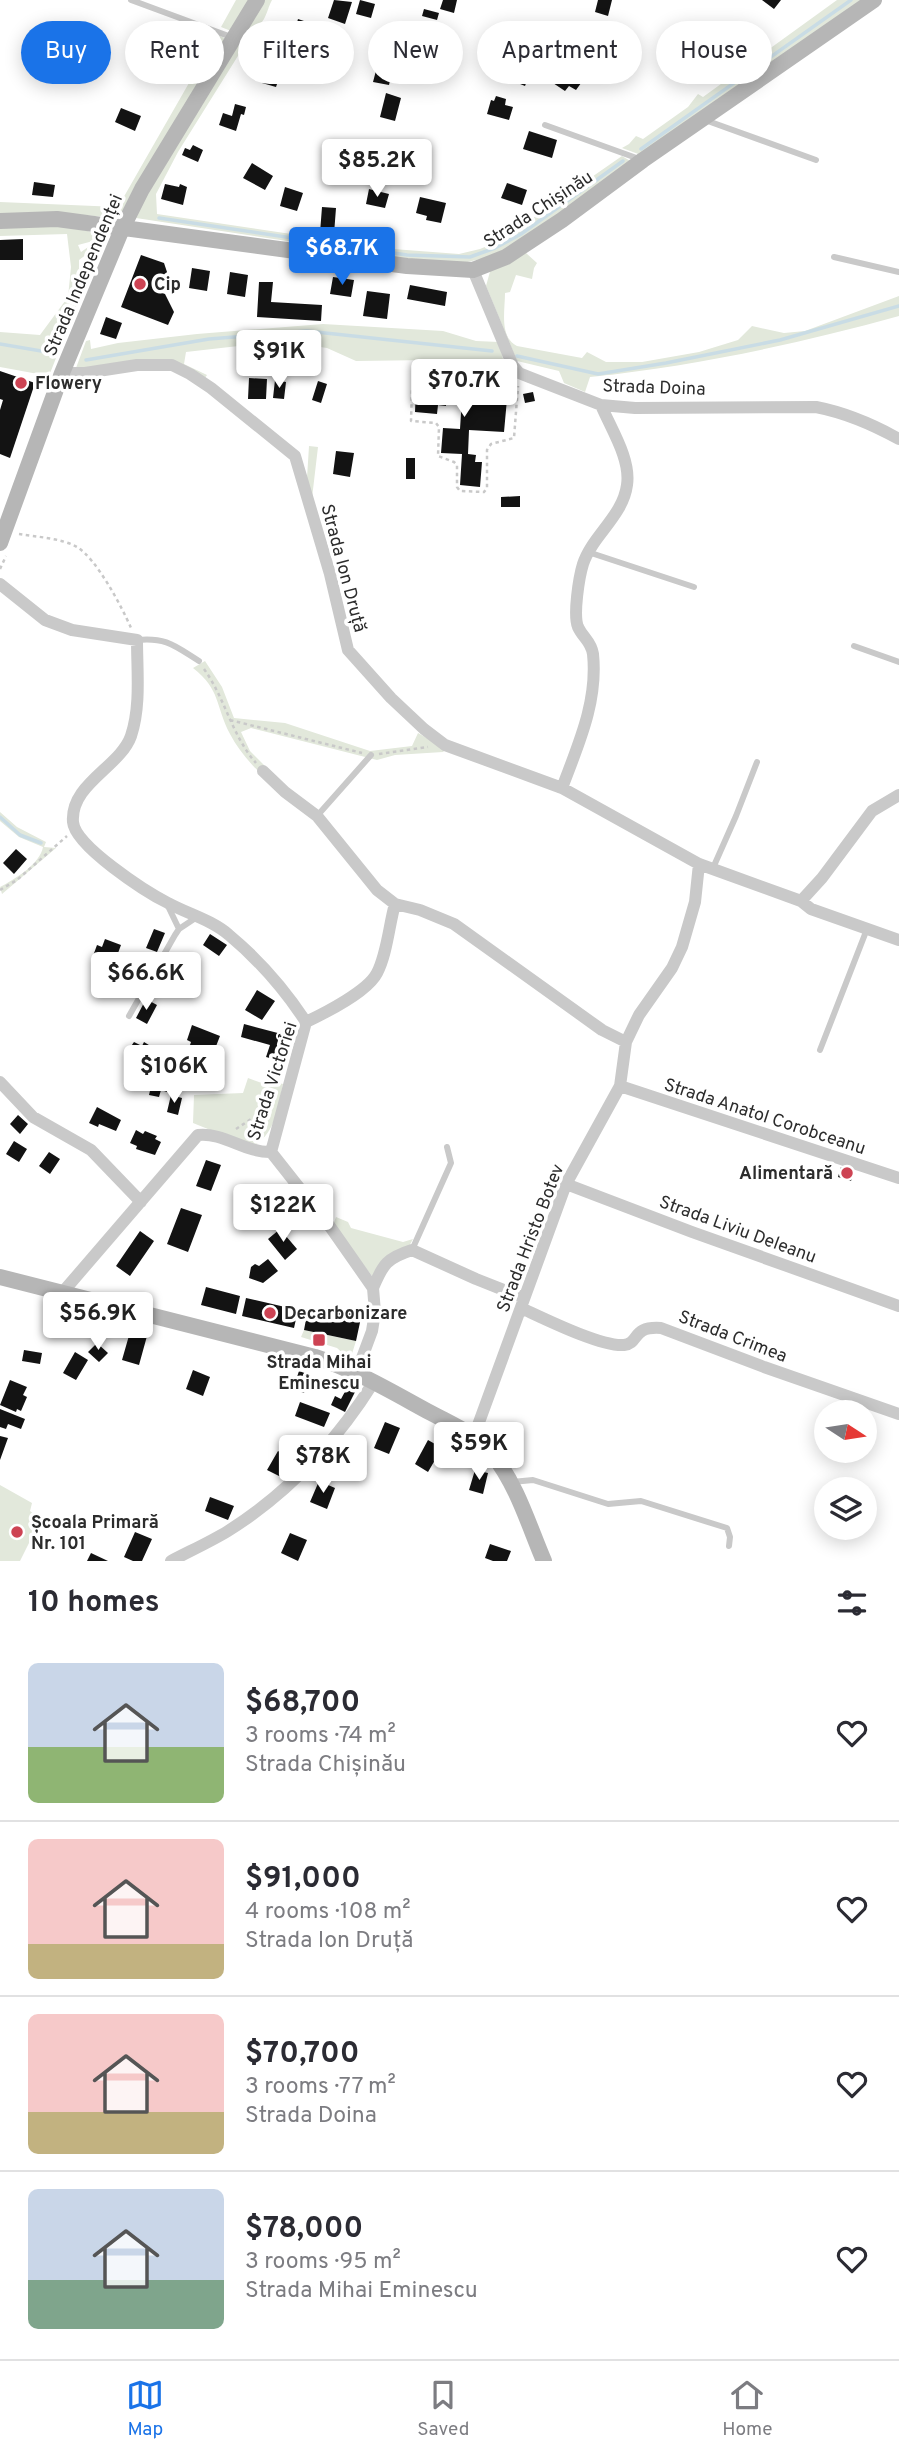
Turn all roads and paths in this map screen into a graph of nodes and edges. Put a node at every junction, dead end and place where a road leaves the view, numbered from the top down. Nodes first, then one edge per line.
1 (131, 0) edge
2 (257, 0) edge
3 (874, 0) edge
4 (234, 38) junction
5 (703, 120) junction
6 (545, 125) dead end
7 (643, 160) junction
8 (816, 160) dead end
9 (0, 221) edge
10 (122, 229) junction
11 (834, 257) dead end
12 (473, 270) junction
13 (899, 272) edge
14 (62, 373) junction
15 (519, 373) junction
16 (517, 394) junction
17 (601, 405) junction
18 (899, 439) edge
19 (5, 542) edge
20 (588, 552) junction
21 (0, 569) edge
22 (0, 584) edge
23 (694, 587) dead end
24 (136, 640) junction
25 (854, 646) dead end
26 (198, 662) joint
27 (899, 662) edge
28 (230, 720) junction
29 (445, 745) junction
30 (371, 755) junction
31 (757, 762) dead end
32 (263, 771) joint
33 (562, 788) junction
34 (899, 795) edge
35 (317, 816) junction
36 (75, 830) junction
37 (699, 864) junction
38 (713, 868) junction
39 (0, 890) edge
40 (801, 901) junction
41 (166, 903) junction
42 (395, 904) junction
43 (197, 917) junction
44 (179, 929) junction
45 (867, 929) junction
46 (899, 940) edge
47 (130, 1016) dead end
48 (306, 1022) junction
49 (626, 1042) junction
50 (820, 1050) dead end
51 (0, 1082) edge
52 (620, 1086) junction
53 (285, 1096) junction
54 (221, 1139) junction
55 (447, 1147) dead end
56 (271, 1152) junction
57 (899, 1178) edge
58 (566, 1184) junction
59 (141, 1202) junction
60 (412, 1250) junction
61 (0, 1277) edge
62 (373, 1288) junction
63 (62, 1293) junction
64 (522, 1303) junction
65 (899, 1306) edge
66 (356, 1374) junction
67 (373, 1383) junction
68 (899, 1414) edge
69 (474, 1436) junction
70 (510, 1482) junction
71 (729, 1546) dead end
72 (171, 1561) edge
73 (544, 1561) edge

1 - 4 lane
2 - 4 main road, Strada Independenței
3 - 5 main road, Strada Chișinău
4 - 10 main road, Strada Independenței
5 - 7 main road, Strada Chișinău
5 - 8 lane
6 - 7 lane
7 - 12 main road, Strada Chișinău
9 - 10 main road, Strada Chișinău
10 - 12 main road, Strada Chișinău
10 - 14 main road, Strada Independenței
11 - 13 lane
12 - 15 street
14 - 19 main road, Strada Independenței
14 - 29 street, Strada Ion Druță
15 - 16 path
15 - 17 street, Strada Doina
16 - 16 path
17 - 18 street, Strada Doina
17 - 20 street
19 - 21 path
19 - 24 path
20 - 23 lane
20 - 33 street
22 - 24 street
24 - 26 lane
24 - 36 street
25 - 27 lane
26 - 28 path
28 - 30 path
28 - 32 path
29 - 30 path
29 - 33 street, Strada Ion Druță
30 - 35 lane
31 - 38 lane
32 - 35 street
33 - 37 street, Strada Ion Druță
34 - 40 street
35 - 42 street
36 - 39 path
36 - 41 street
37 - 38 street, Strada Ion Druță
37 - 49 street, Strada Hristo Botev
38 - 40 street, Strada Ion Druță
40 - 45 street, Strada Ion Druță
41 - 43 street
41 - 44 lane
42 - 48 street, Strada Victoriei
42 - 49 street
43 - 44 lane
43 - 48 street
44 - 47 lane
45 - 46 street, Strada Ion Druță
45 - 50 lane
48 - 53 street, Strada Victoriei
49 - 52 street, Strada Hristo Botev
51 - 59 street
52 - 57 street, Strada Anatol Corobceanu
52 - 58 street, Strada Hristo Botev
53 - 54 path
53 - 56 street, Strada Victoriei
54 - 56 street, Strada Victoriei
54 - 59 street, Strada Victoriei
55 - 60 lane
56 - 62 street
58 - 64 street, Strada Hristo Botev
58 - 65 street, Strada Liviu Deleanu
59 - 63 street, Strada Victoriei
60 - 62 street
60 - 64 street, Strada Crimea
61 - 63 main road
62 - 66 street
63 - 66 main road
64 - 68 street, Strada Crimea
64 - 69 street, Strada Hristo Botev
66 - 67 main road
67 - 69 main road
67 - 72 street
69 - 70 main road
70 - 71 lane
70 - 73 main road

